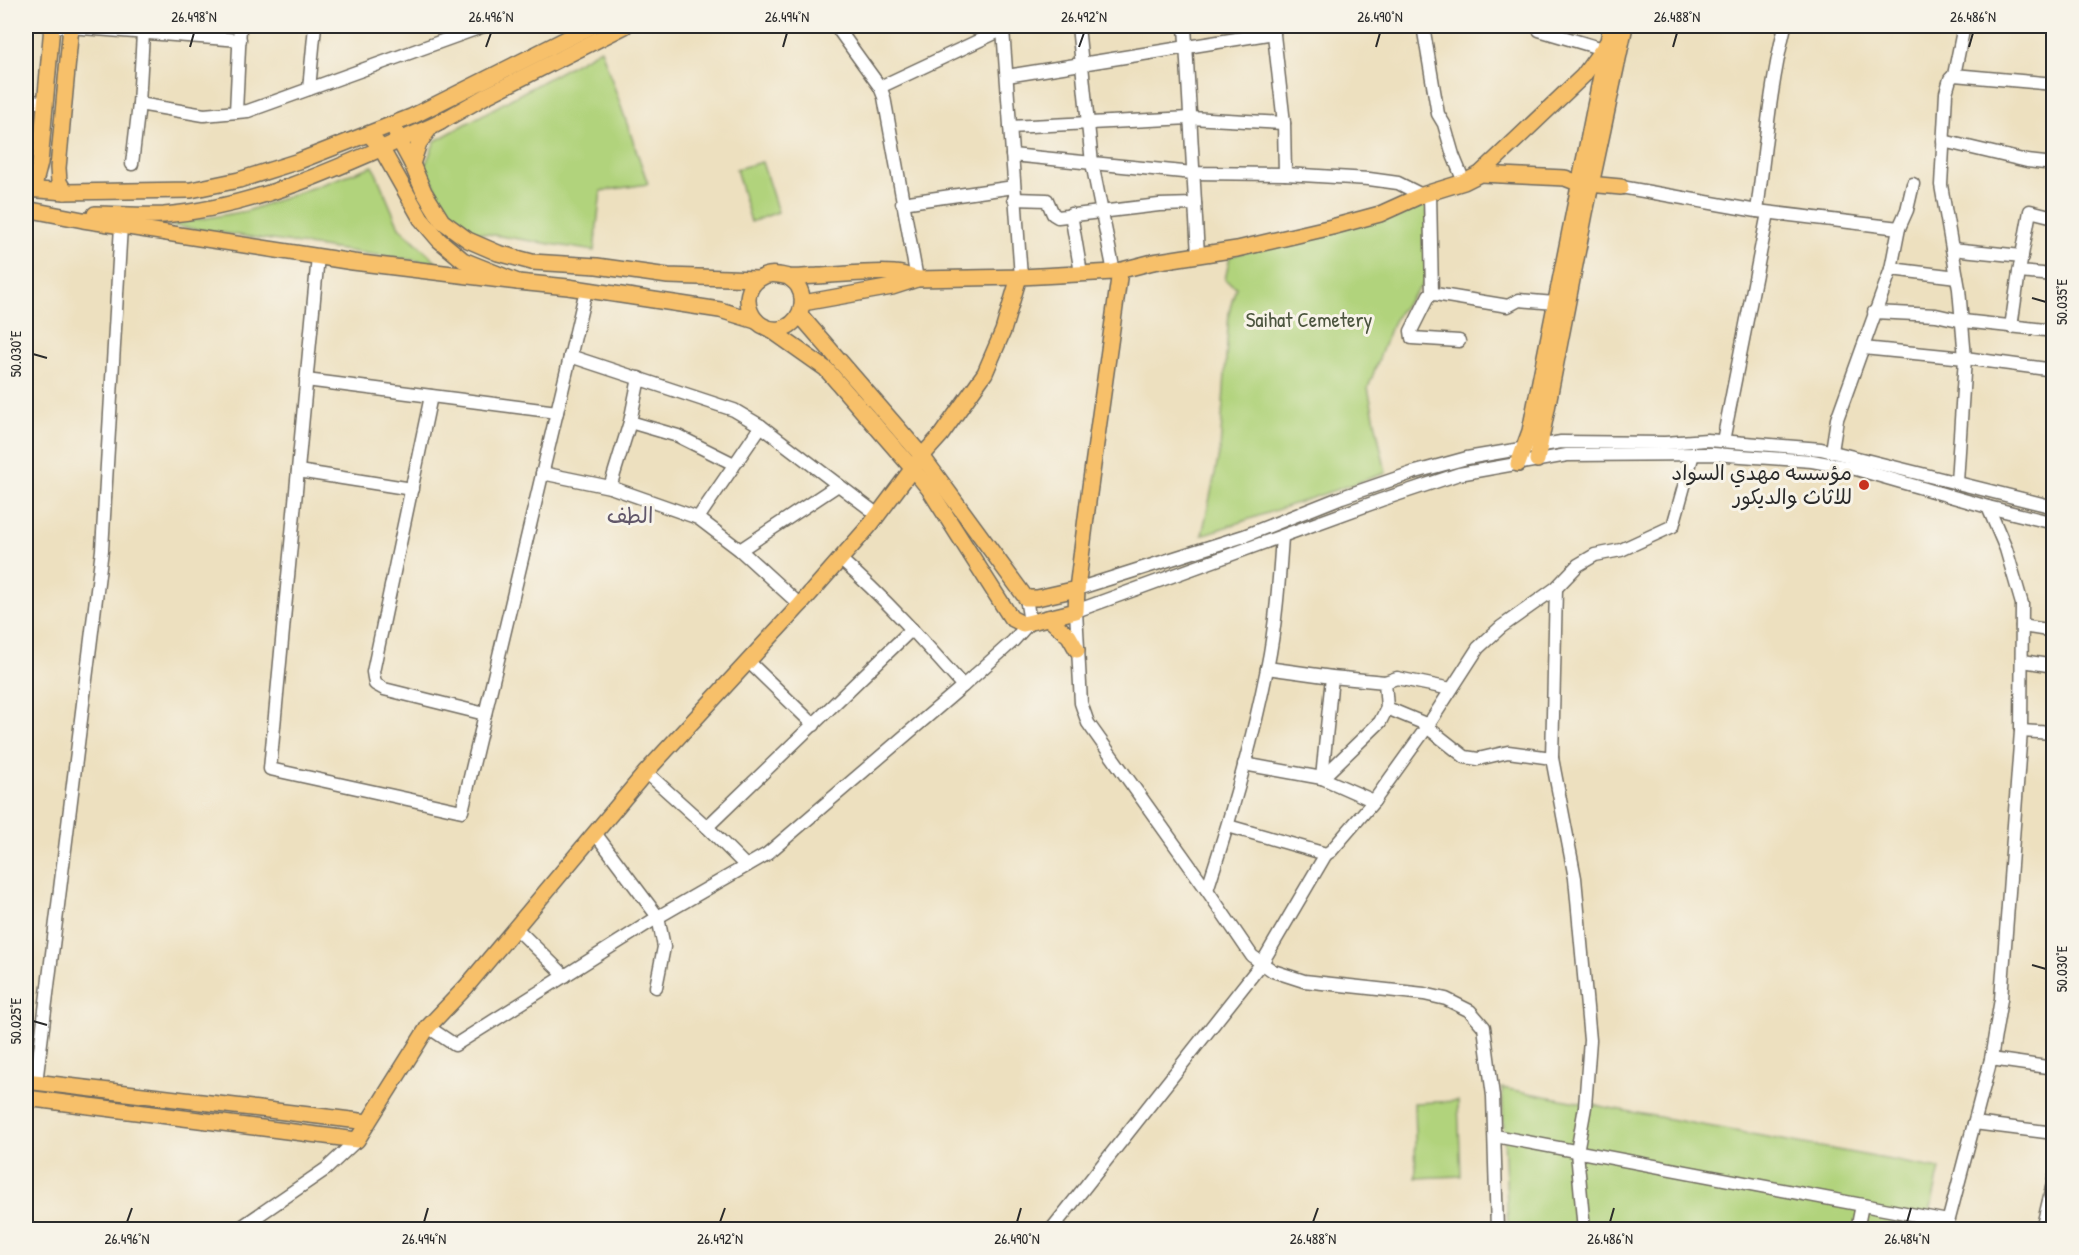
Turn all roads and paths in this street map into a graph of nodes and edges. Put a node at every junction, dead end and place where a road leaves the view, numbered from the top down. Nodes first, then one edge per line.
1 (62, 26) edge
2 (240, 26) edge
3 (315, 26) edge
4 (484, 26) edge
5 (592, 26) edge
6 (625, 26) edge
7 (836, 26) edge
8 (1078, 26) edge
9 (1185, 26) edge
10 (1423, 26) edge
11 (1611, 26) edge
12 (1625, 26) edge
13 (1785, 26) edge
14 (1964, 26) edge
15 (1007, 27) edge
16 (1274, 29) edge
17 (1539, 30) dead end
18 (143, 33) junction
19 (240, 40) junction
20 (1605, 46) junction
21 (1187, 48) junction
22 (1081, 65) junction
23 (1954, 75) junction
24 (1006, 76) junction
25 (2054, 84) edge
26 (880, 87) junction
27 (309, 89) junction
28 (26, 100) edge
29 (45, 103) junction
30 (139, 105) junction
31 (236, 112) junction
32 (1190, 117) junction
33 (441, 122) junction
34 (1088, 123) junction
35 (1284, 123) junction
36 (393, 124) junction
37 (1010, 127) junction
38 (369, 134) junction
39 (399, 141) junction
40 (1943, 141) junction
41 (381, 148) junction
42 (1012, 155) junction
43 (1092, 163) junction
44 (132, 164) dead end
45 (412, 164) junction
46 (2054, 164) edge
47 (1193, 173) junction
48 (1285, 174) junction
49 (1480, 174) junction
50 (1464, 182) junction
51 (1913, 183) dead end
52 (1585, 184) junction
53 (1621, 187) joint
54 (29, 190) edge
55 (65, 192) junction
56 (1014, 193) junction
57 (1426, 194) junction
58 (902, 203) junction
59 (1195, 204) junction
60 (26, 208) edge
61 (1100, 211) junction
62 (1763, 212) junction
63 (1071, 214) junction
64 (2054, 217) edge
65 (121, 226) junction
66 (1899, 228) junction
67 (1952, 249) junction
68 (1198, 255) junction
69 (318, 256) junction
70 (2022, 256) junction
71 (1891, 268) junction
72 (1117, 271) junction
73 (2019, 272) junction
74 (1082, 273) junction
75 (2054, 275) edge
76 (788, 277) junction
77 (1020, 277) junction
78 (1957, 277) junction
79 (758, 279) junction
80 (917, 279) junction
81 (518, 282) junction
82 (586, 290) junction
83 (1432, 294) junction
84 (1555, 303) junction
85 (801, 309) junction
86 (1875, 312) junction
87 (1963, 321) junction
88 (762, 325) junction
89 (2011, 327) junction
90 (2054, 331) edge
91 (1459, 342) dead end
92 (1863, 348) junction
93 (570, 356) junction
94 (1965, 358) junction
95 (2054, 370) edge
96 (639, 378) junction
97 (306, 380) junction
98 (431, 396) junction
99 (557, 412) junction
100 (630, 422) junction
101 (761, 426) junction
102 (1723, 441) junction
103 (1523, 449) junction
104 (1832, 451) junction
105 (1538, 453) junction
106 (1693, 454) junction
107 (922, 456) junction
108 (734, 464) junction
109 (1518, 464) junction
110 (913, 469) junction
111 (298, 471) junction
112 (542, 473) junction
113 (1957, 482) junction
114 (838, 485) junction
115 (610, 487) junction
116 (412, 489) junction
117 (1988, 507) junction
118 (2054, 507) edge
119 (878, 515) junction
120 (698, 518) junction
121 (2054, 523) edge
122 (1282, 537) junction
123 (740, 550) junction
124 (840, 559) junction
125 (1556, 588) junction
126 (1077, 589) junction
127 (1026, 598) junction
128 (800, 605) junction
129 (1076, 611) junction
130 (1048, 618) junction
131 (1030, 622) junction
132 (2022, 626) junction
133 (912, 629) junction
134 (2054, 631) edge
135 (1077, 650) junction
136 (748, 661) junction
137 (2023, 661) junction
138 (2054, 666) edge
139 (1268, 668) junction
140 (1332, 677) junction
141 (1385, 682) junction
142 (963, 686) junction
143 (1451, 689) junction
144 (1387, 708) junction
145 (485, 714) junction
146 (814, 725) junction
147 (1428, 726) junction
148 (2021, 731) junction
149 (2054, 733) edge
150 (1552, 758) junction
151 (1244, 764) junction
152 (646, 772) junction
153 (1322, 778) junction
154 (1374, 801) junction
155 (1228, 826) junction
156 (706, 827) junction
157 (595, 833) junction
158 (1326, 854) junction
159 (746, 866) junction
160 (1207, 890) junction
161 (658, 916) junction
162 (516, 928) junction
163 (1262, 963) junction
164 (565, 976) junction
165 (656, 987) dead end
166 (428, 1027) junction
167 (1991, 1059) junction
168 (2054, 1068) edge
169 (31, 1082) edge
170 (26, 1098) edge
171 (368, 1122) junction
172 (1974, 1123) junction
173 (2054, 1132) edge
174 (1495, 1136) junction
175 (357, 1140) junction
176 (1578, 1152) junction
177 (2054, 1179) edge
178 (1862, 1205) junction
179 (1947, 1225) edge
180 (2047, 1226) edge
181 (237, 1230) edge
182 (1051, 1230) edge
183 (1497, 1230) edge
184 (1584, 1230) edge
185 (1857, 1230) edge

1 - 18 street
1 - 29 main road
1 - 55 main road
2 - 19 street
3 - 27 street
4 - 27 street
5 - 36 main road
6 - 33 main road
7 - 26 street
8 - 22 street
9 - 21 street
10 - 50 street
11 - 20 main road
12 - 52 main road
13 - 62 street
14 - 23 street
15 - 24 street
15 - 26 street
16 - 21 street
16 - 35 street
17 - 20 street
18 - 19 street
18 - 30 street
19 - 31 street
20 - 49 main road
20 - 52 main road
21 - 22 street
21 - 32 street
22 - 24 street
22 - 34 street
23 - 25 street
23 - 40 street
24 - 37 street
26 - 58 street
27 - 31 street
28 - 29 street
29 - 54 main road
30 - 31 street
30 - 44 street
32 - 34 street
32 - 35 street
32 - 47 street
33 - 39 main road
33 - 45 main road
34 - 37 street
34 - 43 street
35 - 48 street
36 - 38 main road
36 - 39 main road
37 - 42 street
38 - 41 main road
38 - 55 main road
39 - 41 main road
39 - 45 main road
40 - 46 street
40 - 67 street
41 - 60 main road
41 - 81 main road
42 - 43 street
42 - 56 street
43 - 47 street
43 - 61 street
45 - 79 main road
47 - 48 street
47 - 59 street
48 - 57 street
49 - 50 main road
49 - 52 main road
50 - 52 main road
50 - 57 main road
51 - 66 street
52 - 53 main road
52 - 84 main road
52 - 105 main road
53 - 62 street
54 - 55 main road
56 - 58 street
56 - 63 street
56 - 77 street
57 - 68 main road
57 - 83 street
58 - 80 street
59 - 61 street
59 - 68 street
60 - 65 main road
61 - 63 street
61 - 72 street
62 - 66 street
62 - 102 street
63 - 74 street
64 - 70 street
65 - 69 main road
65 - 169 street
66 - 71 street
67 - 70 street
67 - 78 street
68 - 72 main road
69 - 81 main road
69 - 97 street
70 - 73 street
71 - 78 street
71 - 86 street
72 - 74 main road
72 - 126 main road
73 - 75 street
73 - 89 street
74 - 77 main road
76 - 79 main road
76 - 80 main road
76 - 85 main road
77 - 80 main road
77 - 107 main road
78 - 87 street
79 - 88 main road
80 - 85 main road
81 - 82 main road
82 - 88 main road
82 - 93 street
83 - 84 street
83 - 91 street
84 - 103 main road
85 - 88 main road
85 - 107 main road
86 - 87 street
86 - 92 street
87 - 89 street
87 - 94 street
88 - 110 main road
89 - 90 street
92 - 94 street
92 - 104 street
93 - 96 street
93 - 99 street
94 - 95 street
94 - 113 street
96 - 100 street
96 - 101 street
97 - 98 street
97 - 111 street
98 - 99 street
98 - 116 street
99 - 112 street
100 - 108 street
100 - 115 street
101 - 108 street
101 - 114 street
102 - 104 street
102 - 105 street
103 - 105 street
103 - 109 main road
103 - 126 street
104 - 113 street
105 - 106 street
105 - 109 street
106 - 117 street
106 - 125 street
107 - 110 main road
107 - 127 main road
108 - 120 street
109 - 122 street
110 - 119 main road
110 - 131 main road
111 - 116 street
111 - 145 street
112 - 115 street
112 - 145 street
113 - 118 street
114 - 119 street
114 - 123 street
115 - 120 street
116 - 145 street
117 - 121 street
117 - 132 street
119 - 124 main road
120 - 123 street
122 - 129 street
122 - 139 street
123 - 128 street
124 - 128 main road
124 - 133 street
125 - 143 street
125 - 150 street
126 - 127 main road
126 - 129 main road
127 - 131 street
128 - 136 main road
129 - 130 main road
129 - 135 street
130 - 131 main road
130 - 135 main road
131 - 142 street
132 - 134 street
132 - 137 street
133 - 142 street
133 - 146 street
135 - 160 street
136 - 146 street
136 - 152 main road
137 - 138 street
137 - 148 street
139 - 140 street
139 - 151 street
140 - 141 street
140 - 153 street
141 - 143 street
141 - 144 street
142 - 159 street
143 - 147 street
144 - 147 street
144 - 153 street
146 - 156 street
147 - 150 street
147 - 154 street
148 - 149 street
148 - 167 street
150 - 176 street
151 - 153 street
151 - 155 street
152 - 156 street
152 - 157 main road
153 - 154 street
154 - 158 street
155 - 158 street
155 - 160 street
156 - 159 street
157 - 161 street
157 - 162 main road
158 - 163 street
159 - 161 street
160 - 163 street
161 - 164 street
161 - 165 street
162 - 164 street
162 - 166 main road
163 - 174 street
163 - 182 street
164 - 166 street
166 - 171 main road
167 - 168 street
167 - 172 street
169 - 171 main road
170 - 175 main road
171 - 175 main road
172 - 173 street
172 - 179 street
174 - 176 street
174 - 183 street
175 - 181 street
176 - 178 street
176 - 184 street
177 - 180 street
178 - 179 street
178 - 185 street

